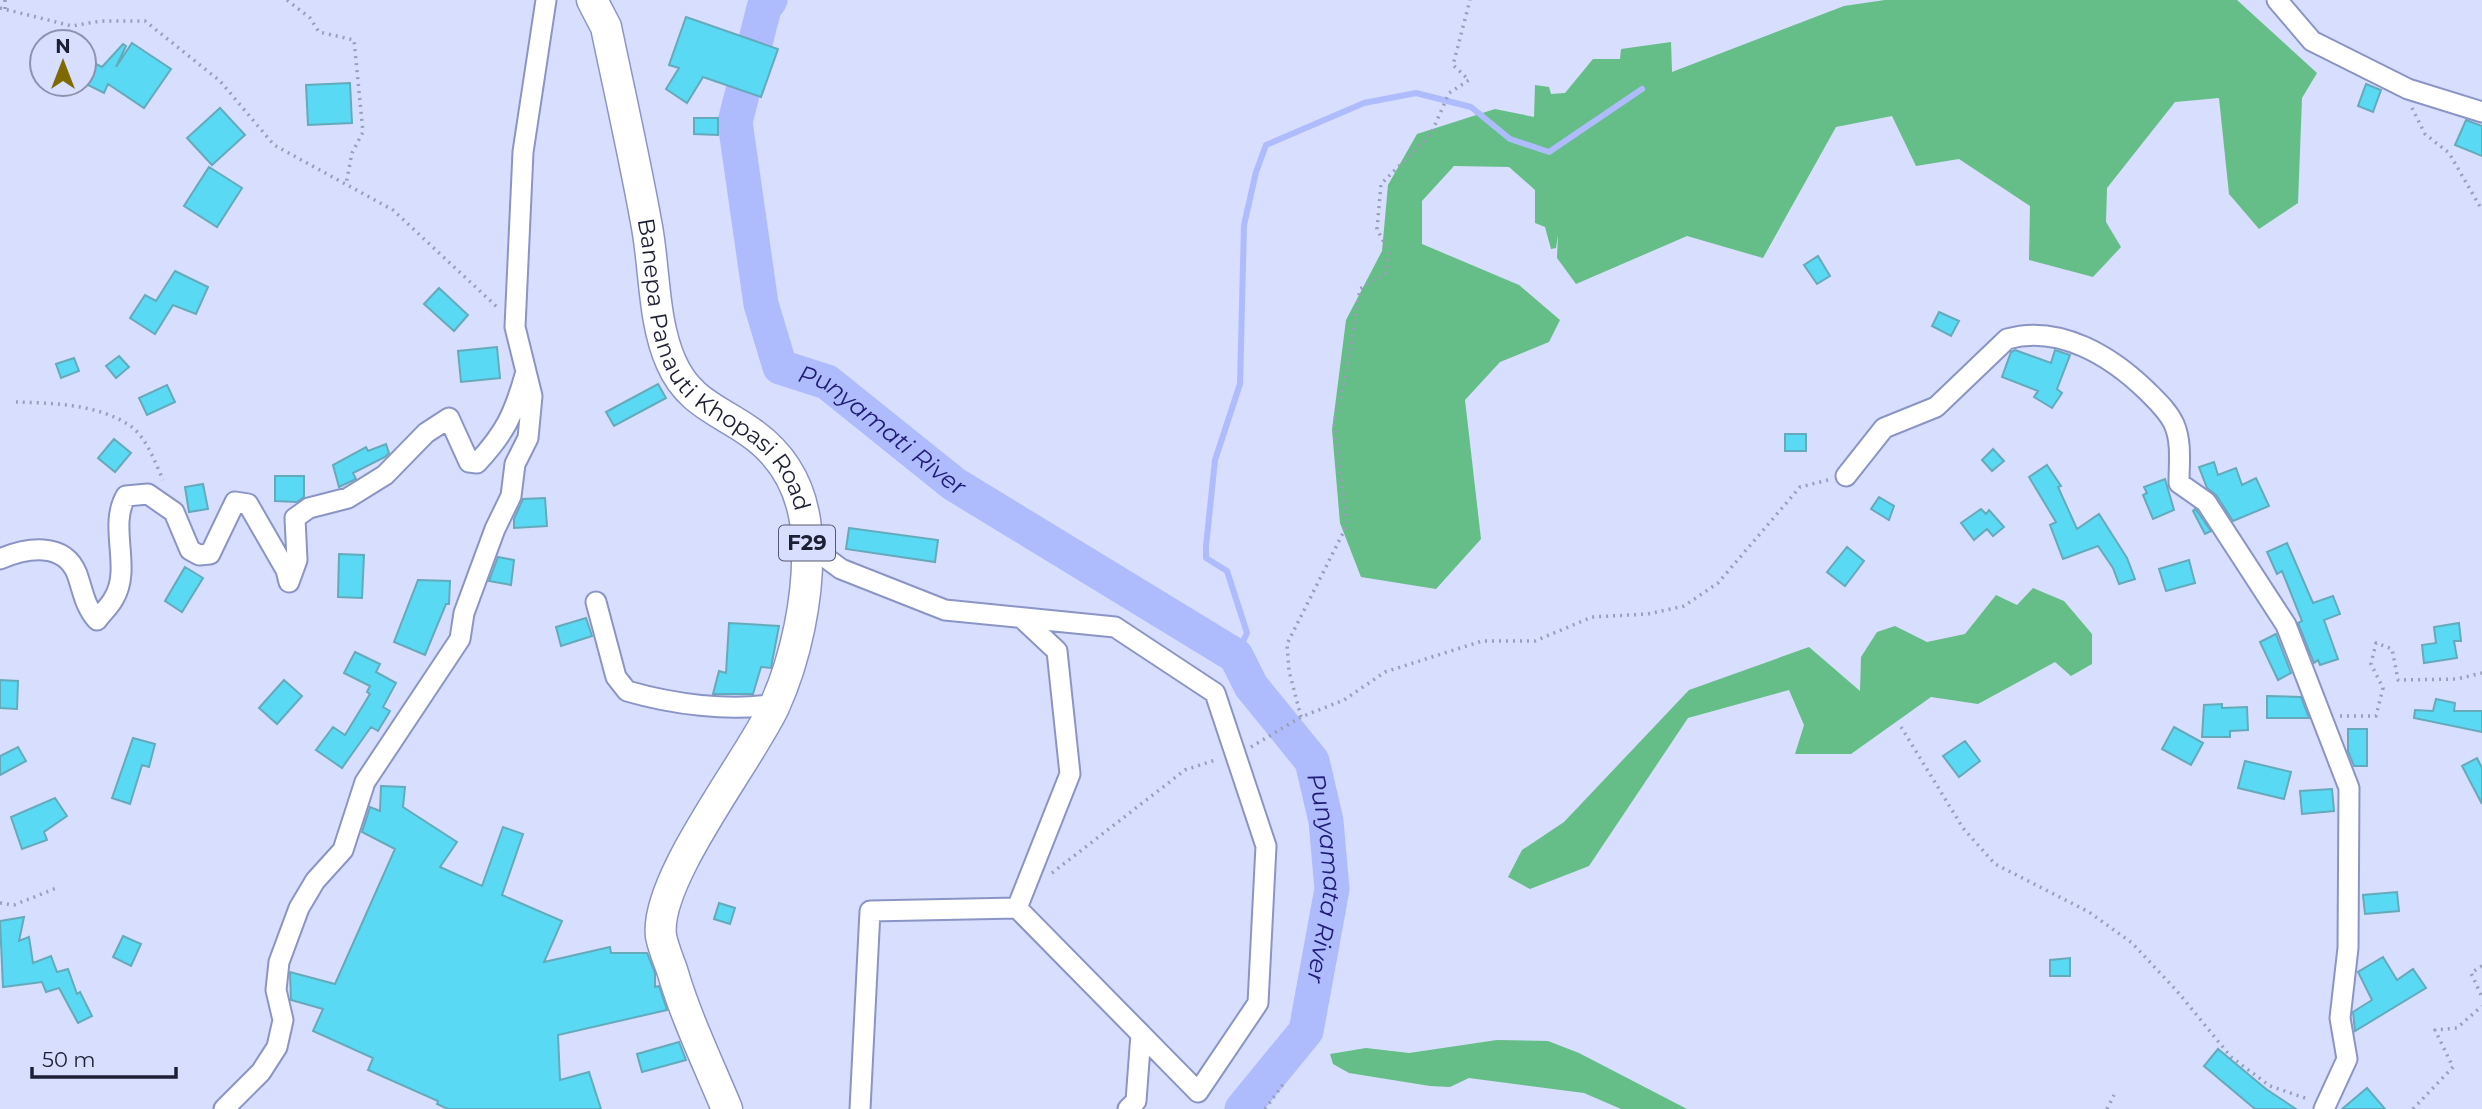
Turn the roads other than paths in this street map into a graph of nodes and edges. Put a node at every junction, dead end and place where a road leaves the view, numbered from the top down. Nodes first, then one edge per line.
1 (546, 0) edge
2 (592, 0) edge
3 (2277, 0) edge
4 (2482, 112) edge
5 (525, 374) junction
6 (1846, 476) road end
7 (807, 544) junction
8 (0, 559) edge
9 (596, 601) dead end
10 (1024, 620) junction
11 (775, 704) junction
12 (1022, 907) junction
13 (2325, 1107) edge
14 (225, 1109) edge
15 (727, 1109) edge
16 (860, 1109) edge
17 (1128, 1109) edge

1 - 5 street
2 - 7 main road, Banepa Panauti Khopasi Road / F29
3 - 4 street
5 - 8 street
5 - 14 street
6 - 13 street
7 - 10 street
7 - 11 main road, Banepa Panauti Khopasi Road / F29
9 - 11 street
10 - 12 street
10 - 12 street
11 - 15 main road, Banepa Panauti Khopasi Road / F29
12 - 16 street
12 - 17 street

